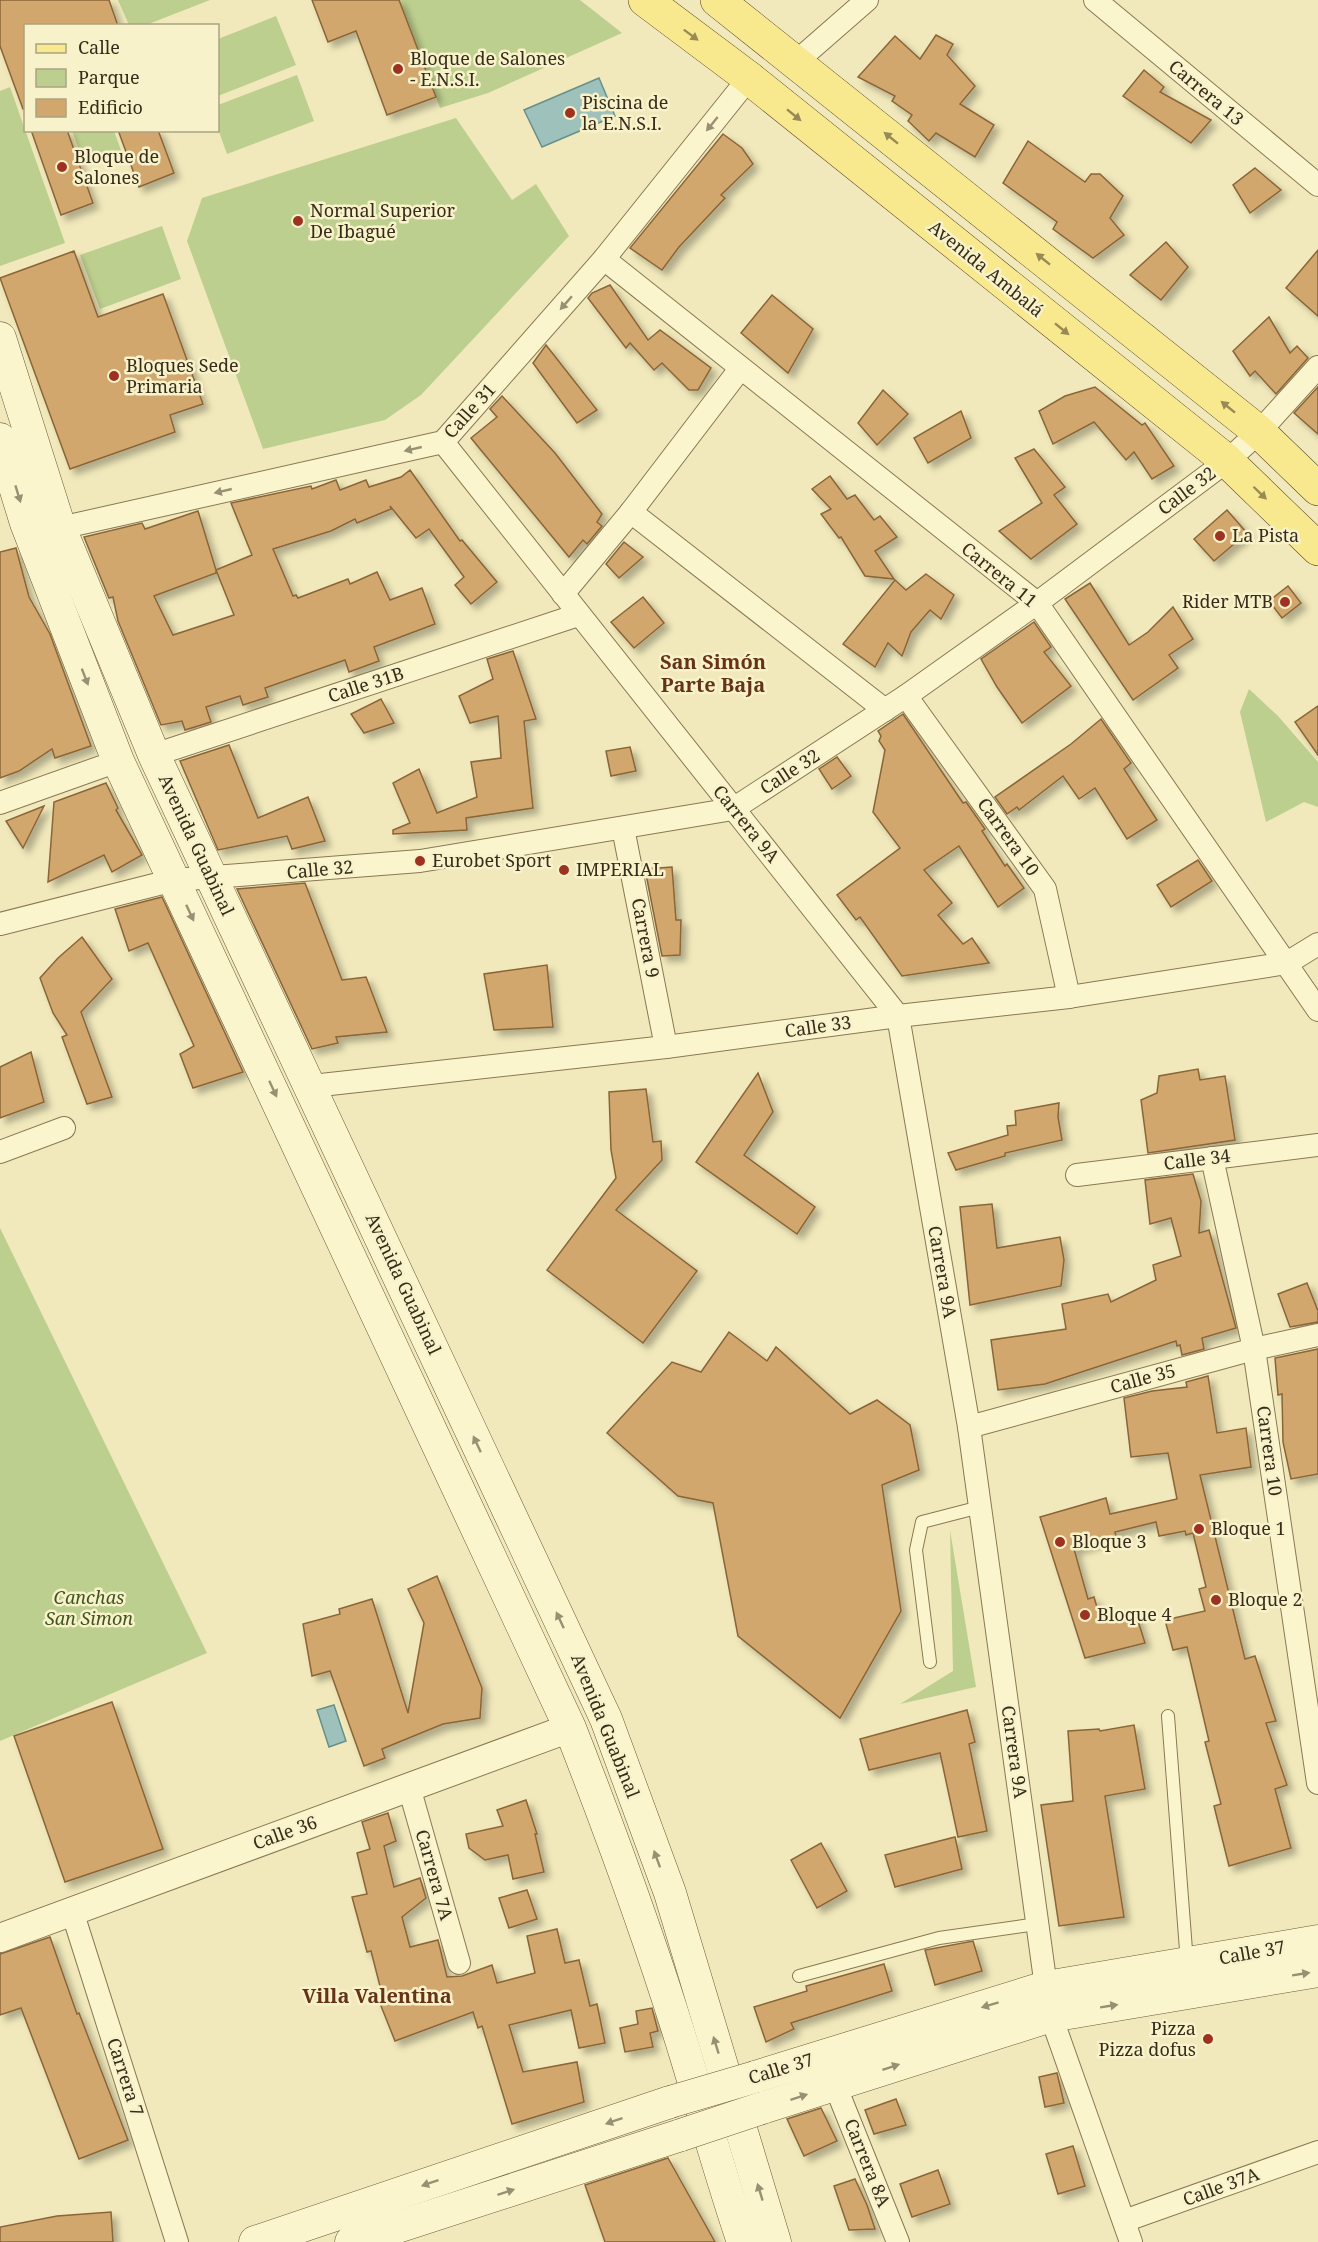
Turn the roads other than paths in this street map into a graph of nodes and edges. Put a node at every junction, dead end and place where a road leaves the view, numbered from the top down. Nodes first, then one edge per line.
1 (645, 0) edge
2 (717, 0) edge
3 (867, 0) edge
4 (1095, 0) edge
5 (796, 62) junction
6 (749, 78) junction
7 (1318, 185) edge
8 (604, 259) junction
9 (0, 338) edge
10 (1318, 367) edge
11 (740, 369) junction
12 (1259, 432) junction
13 (0, 439) edge
14 (443, 442) junction
15 (1227, 461) junction
16 (1318, 489) edge
17 (631, 512) junction
18 (60, 528) junction
19 (1318, 549) edge
20 (563, 594) junction
21 (1037, 603) junction
22 (578, 615) junction
23 (906, 696) junction
24 (885, 710) junction
25 (154, 755) junction
26 (118, 761) junction
27 (0, 803) edge
28 (733, 809) junction
29 (623, 828) junction
30 (211, 879) junction
31 (174, 880) junction
32 (0, 924) edge
33 (1318, 944) edge
34 (1287, 963) junction
35 (1069, 997) junction
36 (1318, 1010) edge
37 (898, 1016) junction
38 (666, 1047) junction
39 (312, 1086) junction
40 (64, 1128) dead end
41 (1318, 1145) edge
42 (0, 1152) edge
43 (1212, 1158) junction
44 (1077, 1175) dead end
45 (1318, 1335) edge
46 (1254, 1349) junction
47 (969, 1427) junction
48 (980, 1507) junction
49 (1308, 1642) edge
50 (930, 1662) dead end
51 (1168, 1716) dead end
52 (570, 1728) junction
53 (1318, 1783) edge
54 (409, 1787) junction
55 (72, 1911) junction
56 (1037, 1924) junction
57 (0, 1938) edge
58 (1318, 1941) edge
59 (459, 1963) dead end
60 (1188, 1964) junction
61 (1318, 1971) edge
62 (799, 1976) dead end
63 (1048, 2002) junction
64 (835, 2085) junction
65 (1318, 2152) edge
66 (1128, 2232) edge
67 (177, 2242) edge
68 (255, 2242) edge
69 (351, 2242) edge
70 (743, 2242) edge
71 (776, 2242) edge
72 (898, 2242) edge

1 -> 6 main road, Avenida Ambalá
2 - 5 main road
3 - 5 street
4 - 7 street, Carrera 13
12 -> 5 main road
6 -> 8 street, Calle 31
6 -> 15 main road, Avenida Ambalá
8 - 11 street, Carrera 11
8 -> 14 street, Calle 31
9 - 18 main road, Avenida Guabinal
10 - 12 street, Calle 32
11 - 17 street
11 - 21 street, Carrera 11
12 - 15 street, Calle 32
12 - 16 main road
13 -> 26 main road, Avenida Guabinal
14 -> 18 street, Calle 31
14 - 20 street, Carrera 9A
15 -> 19 main road, Avenida Ambalá
15 - 21 street, Calle 32
17 - 20 street
17 - 24 street
18 - 25 main road, Avenida Guabinal
20 - 22 street, Carrera 9A
21 - 23 street, Calle 32
21 - 34 street, Carrera 11
22 - 25 street, Calle 31B
22 - 28 street, Carrera 9A
23 - 24 street, Calle 32
23 - 35 street, Carrera 10
24 - 28 street, Calle 32
25 - 30 main road, Avenida Guabinal
26 - 27 street
26 - 31 main road, Avenida Guabinal
28 - 29 street, Calle 32
28 - 37 street, Carrera 9A
29 - 30 street, Calle 32
29 - 38 street, Carrera 9
30 - 31 street, Calle 32
30 - 39 main road, Avenida Guabinal
31 - 32 street, Calle 32
31 -> 52 main road, Avenida Guabinal
33 - 34 street, Calle 33
34 - 35 street, Calle 33
34 - 36 street, Carrera 11
35 - 37 street, Calle 33
37 - 38 street, Calle 33
37 - 47 street, Carrera 9A
38 - 39 street, Calle 33
71 -> 39 main road, Avenida Guabinal
40 - 42 street
41 - 43 street, Calle 34
43 - 44 street, Calle 34
43 - 46 street, Carrera 10
45 - 46 street, Calle 35
46 - 47 street, Calle 35
46 - 49 street, Carrera 10
47 - 48 street, Carrera 9A
48 - 50 lane
48 - 56 street, Carrera 9A
49 - 53 street, Carrera 10
51 - 60 lane
52 - 54 street, Calle 36
52 - 70 main road, Avenida Guabinal
54 - 55 street, Calle 36
54 - 59 street, Carrera 7A
55 - 57 street, Calle 36
55 - 67 street, Carrera 7
56 - 62 lane
56 - 63 street, Carrera 9A
58 - 60 main road, Calle 37
60 - 63 main road, Calle 37
63 -> 61 main road, Calle 37
64 -> 63 main road, Calle 37
63 - 66 street, Carrera 9A
63 -> 68 main road, Calle 37, bridge
69 -> 64 main road, Calle 37, bridge
64 - 72 street, Carrera 8A
65 - 66 street, Calle 37A

